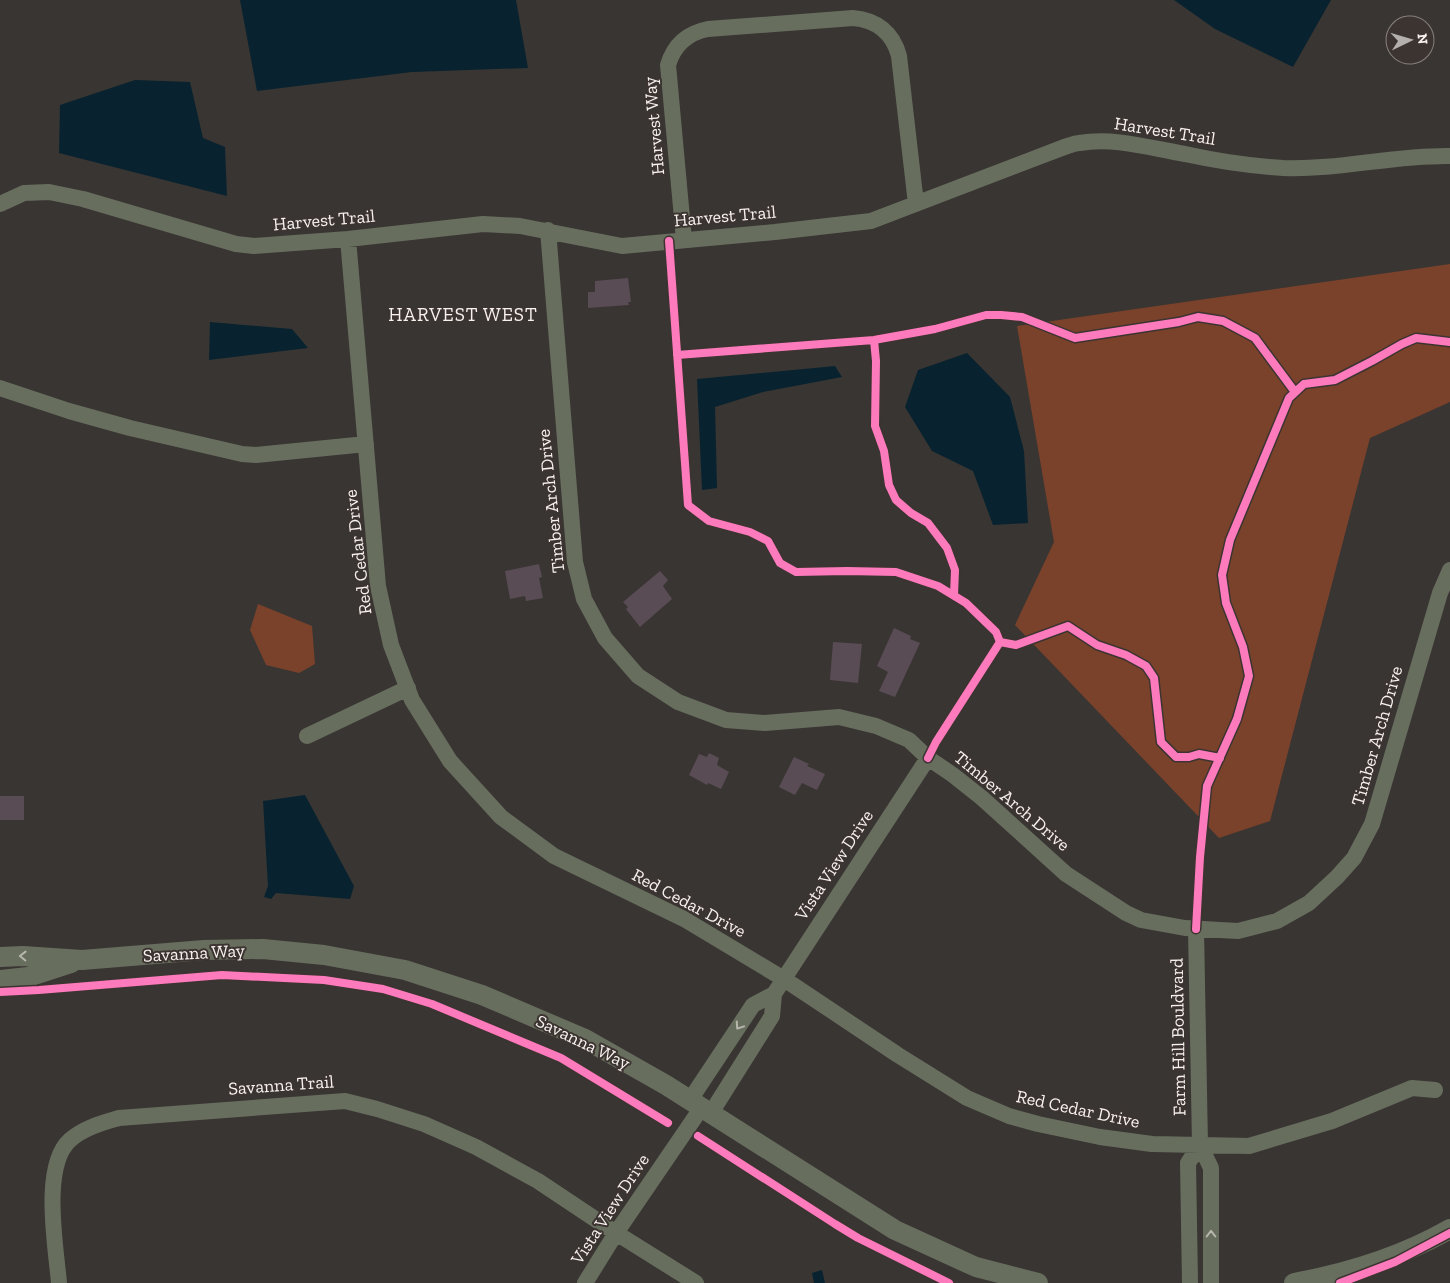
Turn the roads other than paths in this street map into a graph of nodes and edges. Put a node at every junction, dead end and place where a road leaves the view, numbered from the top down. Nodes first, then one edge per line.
1 (1450, 156) edge
2 (0, 204) edge
3 (916, 204) junction
4 (548, 230) junction
5 (348, 238) junction
6 (684, 240) junction
7 (0, 388) edge
8 (366, 444) junction
9 (1450, 570) edge
10 (408, 688) junction
11 (307, 736) dead end
12 (928, 758) junction
13 (1196, 929) junction
14 (0, 957) edge
15 (82, 960) junction
16 (784, 979) junction
17 (0, 980) edge
18 (774, 994) junction
19 (1435, 1090) dead end
20 (701, 1107) junction
21 (1200, 1145) junction
22 (1450, 1229) edge
23 (616, 1233) junction
24 (59, 1283) edge
25 (585, 1283) edge
26 (696, 1283) edge
27 (1038, 1283) edge
28 (1190, 1283) edge
29 (1211, 1283) edge
30 (1294, 1283) edge

1 - 3 street, Harvest Trail
2 - 5 street, Harvest Trail
3 - 6 street, Harvest Trail
3 - 6 street, Harvest Way
4 - 5 street, Harvest Trail
4 - 6 street, Harvest Trail
4 - 12 street, Timber Arch Drive
5 - 8 street, Red Cedar Drive
7 - 8 street
8 - 10 street, Red Cedar Drive
9 - 13 street, Timber Arch Drive
10 - 11 street
10 - 16 street, Red Cedar Drive
12 - 13 street, Timber Arch Drive
12 - 16 street, Vista View Drive
13 - 21 street, Farm Hill Bouldvard
15 -> 14 street, Savanna Way
15 - 17 street, Savanna Way
15 - 20 street, Savanna Way
16 - 18 street, Vista View Drive
16 - 21 street, Red Cedar Drive
18 - 20 street, Vista View Drive
18 -> 20 street, Vista View Drive
19 - 21 street, Red Cedar Drive
20 - 23 street, Vista View Drive
20 - 27 street, Savanna Way
21 - 28 street
29 -> 21 street, Farm Hill Bouldvard
22 - 30 street
23 - 24 street, Savanna Trail
23 - 25 street, Vista View Drive
23 - 26 street, Savanna Trail

